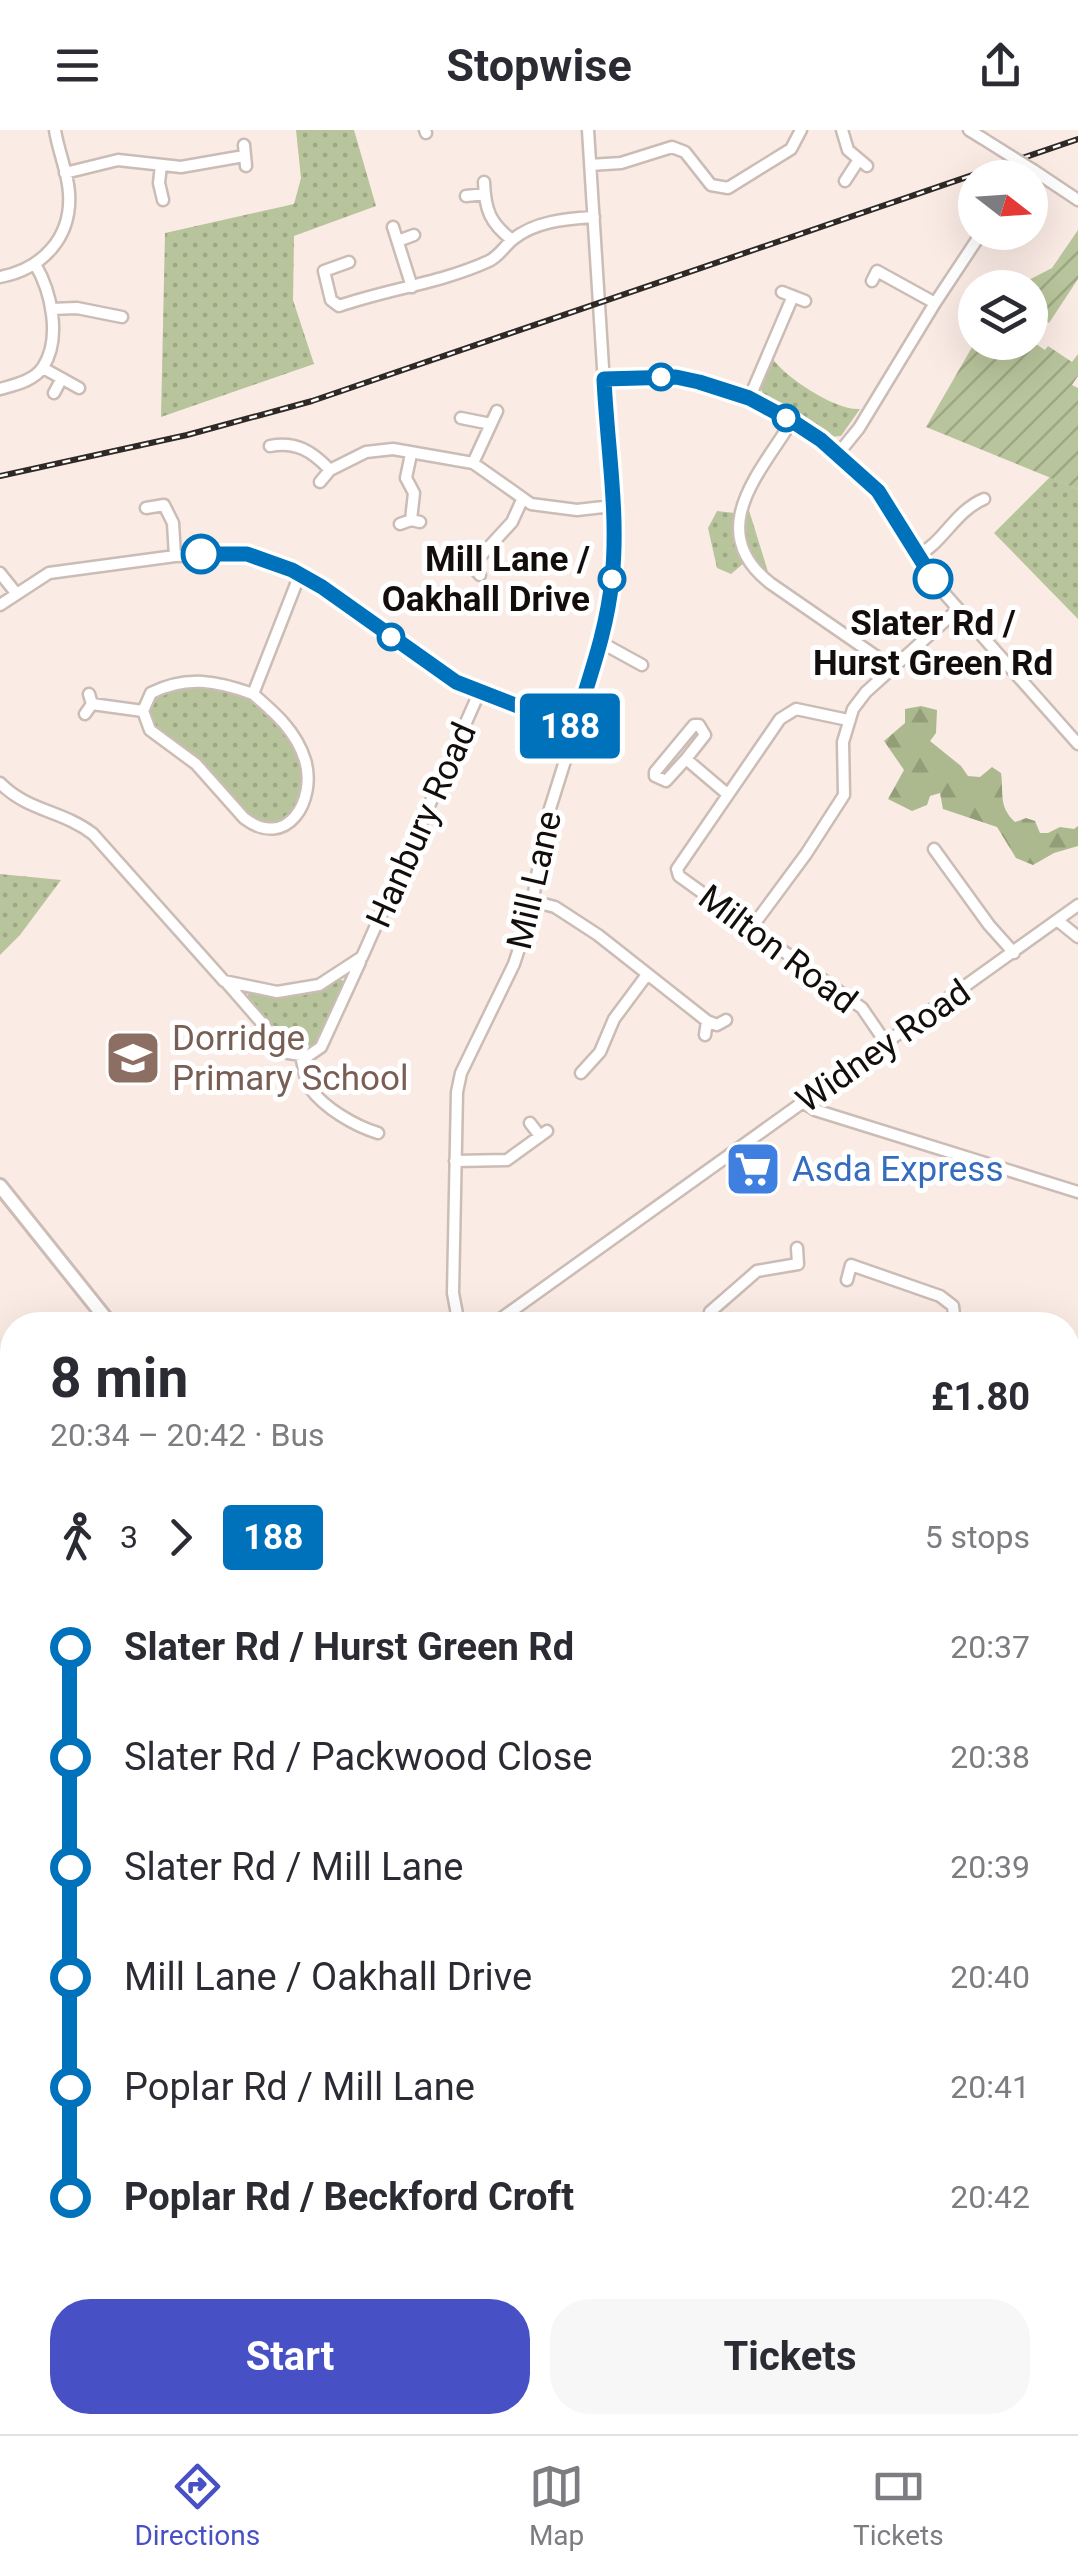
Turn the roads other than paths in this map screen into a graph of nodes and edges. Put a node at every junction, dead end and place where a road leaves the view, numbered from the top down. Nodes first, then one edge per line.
1 (55, 130) edge
2 (588, 130) edge
3 (800, 130) edge
4 (842, 130) edge
5 (970, 130) edge
6 (244, 156) dead end
7 (590, 165) junction
8 (161, 166) junction
9 (65, 173) junction
10 (846, 181) dead end
11 (466, 196) dead end
12 (163, 200) dead end
13 (1078, 200) edge
14 (594, 217) junction
15 (393, 228) dead end
16 (414, 235) dead end
17 (512, 240) junction
18 (398, 241) junction
19 (970, 250) edge
20 (349, 262) dead end
21 (36, 264) junction
22 (0, 278) edge
23 (872, 280) dead end
24 (412, 287) junction
25 (794, 296) dead end
26 (110, 300) dead end
27 (935, 304) junction
28 (52, 309) junction
29 (109, 313) junction
30 (122, 317) dead end
31 (43, 368) junction
32 (604, 379) junction
33 (61, 380) junction
34 (79, 388) dead end
35 (0, 390) edge
36 (54, 394) dead end
37 (749, 398) junction
38 (497, 411) dead end
39 (460, 418) dead end
40 (792, 421) junction
41 (490, 424) junction
42 (270, 446) dead end
43 (410, 454) junction
44 (838, 454) junction
45 (473, 463) junction
46 (330, 470) junction
47 (320, 482) dead end
48 (984, 499) dead end
49 (522, 500) junction
50 (612, 506) junction
51 (146, 508) dead end
52 (410, 522) dead end
53 (176, 556) junction
54 (917, 556) junction
55 (0, 572) edge
56 (300, 574) junction
57 (464, 577) dead end
58 (16, 593) junction
59 (0, 605) edge
60 (958, 610) junction
61 (602, 642) junction
62 (642, 665) dead end
63 (893, 668) junction
64 (479, 693) junction
65 (253, 694) junction
66 (89, 704) dead end
67 (143, 711) junction
68 (848, 720) junction
69 (574, 728) junction
70 (1078, 744) edge
71 (686, 759) junction
72 (0, 783) edge
73 (726, 792) junction
74 (934, 849) dead end
75 (532, 900) junction
76 (1078, 906) edge
77 (1057, 920) junction
78 (752, 927) junction
79 (1078, 937) edge
80 (1014, 953) junction
81 (362, 956) junction
82 (646, 976) junction
83 (224, 980) junction
84 (726, 1020) dead end
85 (707, 1021) junction
86 (705, 1035) dead end
87 (886, 1043) junction
88 (302, 1056) junction
89 (582, 1073) dead end
90 (804, 1103) junction
91 (530, 1123) dead end
92 (378, 1133) dead end
93 (455, 1160) junction
94 (0, 1186) edge
95 (1078, 1192) edge
96 (797, 1248) dead end
97 (848, 1280) dead end
98 (101, 1312) edge
99 (457, 1312) edge
100 (510, 1312) edge
101 (710, 1312) edge
102 (953, 1312) edge

1 - 9 street
2 - 7 street, Mill Lane
3 - 7 street
4 - 10 street
5 - 13 street, bridge
6 - 8 street
7 - 14 street, Mill Lane
8 - 9 street
8 - 12 street
9 - 21 street
11 - 17 street
14 - 17 street
14 - 32 street, Mill Lane
15 - 18 street
16 - 18 street
17 - 24 street
18 - 24 street
19 - 27 street
20 - 24 street
21 - 22 street
21 - 28 street
23 - 27 street
25 - 37 street
26 - 29 street
27 - 44 street
28 - 29 street
28 - 31 street
29 - 30 street
31 - 33 street
31 - 35 street
32 - 37 street
32 - 50 street, Mill Lane
33 - 34 street
33 - 36 street
37 - 40 street
38 - 41 street
39 - 41 street
40 - 44 street
40 - 63 street
41 - 45 street
42 - 46 street
43 - 45 street
43 - 46 street
43 - 52 street
44 - 54 street
45 - 49 street
46 - 47 street
48 - 54 street
49 - 50 street
49 - 57 street
50 - 61 street, Mill Lane
51 - 53 street
53 - 56 street
53 - 58 street
54 - 60 street
55 - 58 street
56 - 64 street
56 - 65 street
58 - 59 street
60 - 63 street
60 - 70 street
61 - 62 street
61 - 69 street, Mill Lane
63 - 68 street
64 - 69 street
64 - 81 street, Hanbury Road
65 - 67 street
65 - 67 street
66 - 67 street
68 - 73 street, Milton Road
68 - 78 street
69 - 75 street, Mill Lane
71 - 71 street
71 - 73 street
72 - 83 street
73 - 78 street, Milton Road
74 - 80 street
75 - 82 street
75 - 93 street, Mill Lane
76 - 77 street, Widney Road
77 - 79 street
77 - 80 street, Widney Road
78 - 87 street, Milton Road
80 - 87 street, Widney Road
81 - 83 street, Hanbury Road
81 - 88 street, Hanbury Road
82 - 85 street
82 - 89 street
83 - 88 street
84 - 85 street
85 - 86 street
87 - 90 street, Widney Road
88 - 92 street
90 - 95 street
90 - 100 street, Widney Road
91 - 93 street
93 - 99 street, Mill Lane
94 - 98 main road
96 - 101 street
97 - 102 street

